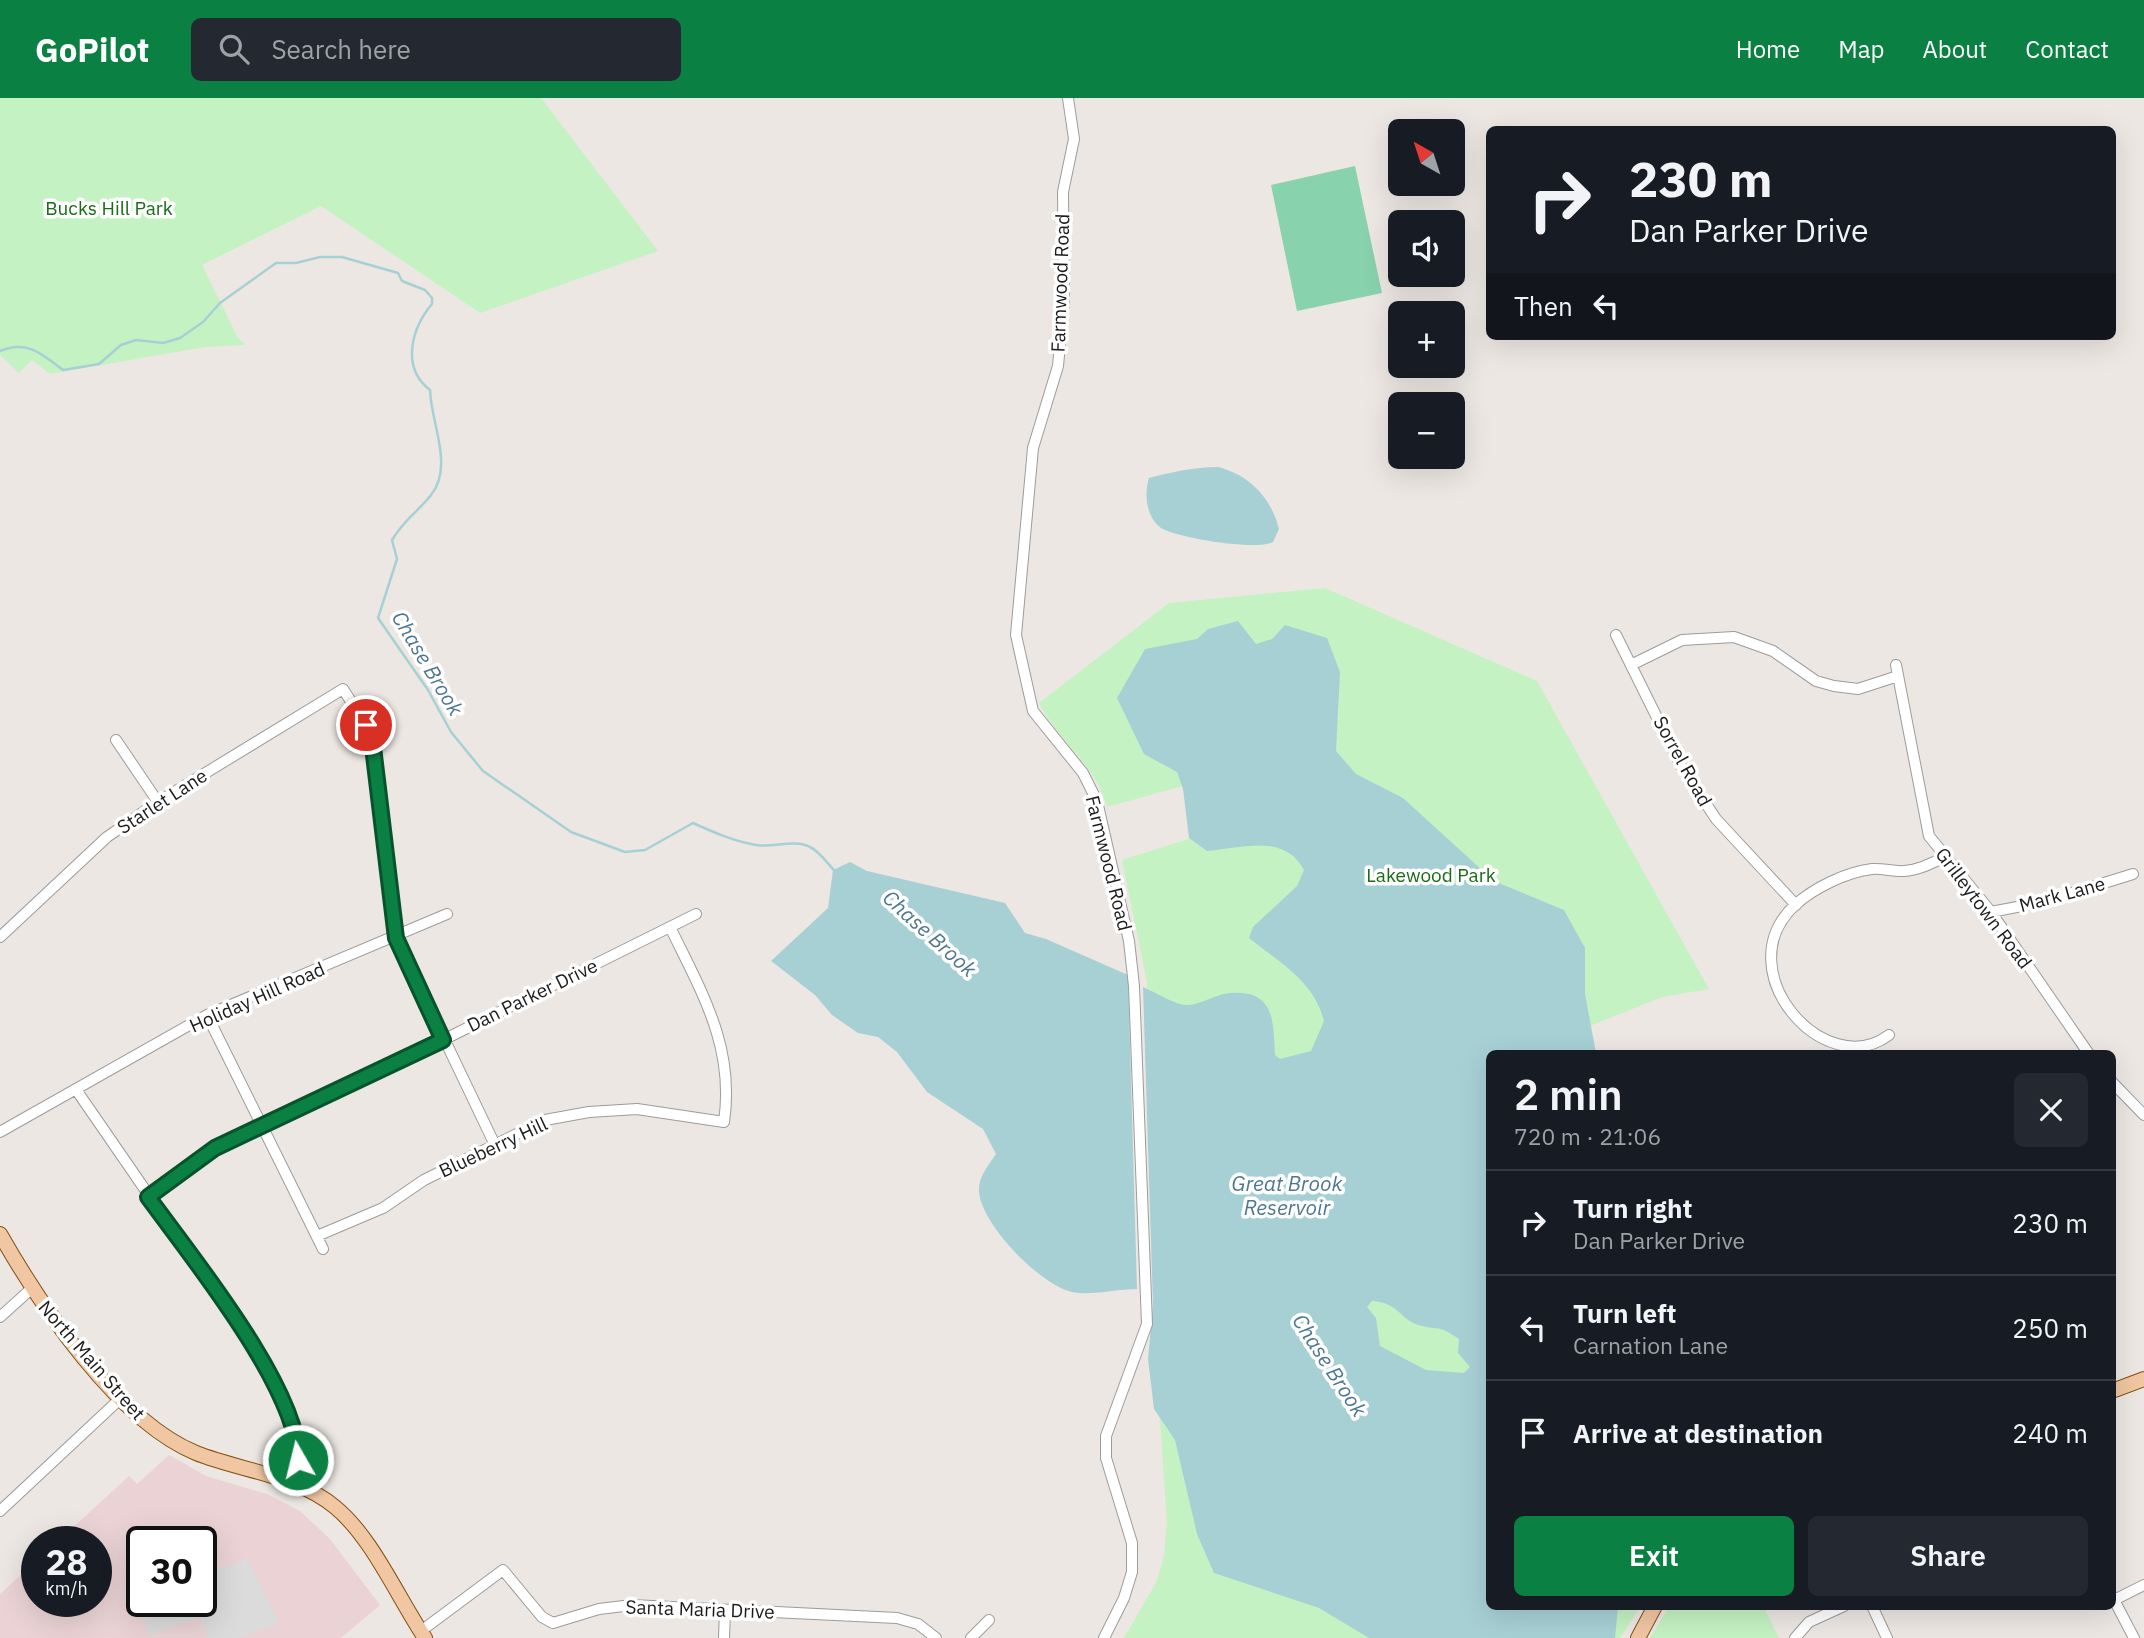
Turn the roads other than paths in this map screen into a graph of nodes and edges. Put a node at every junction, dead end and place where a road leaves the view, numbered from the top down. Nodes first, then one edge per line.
1 (1068, 98) edge
2 (1616, 635) dead end
3 (1633, 664) junction
4 (116, 740) dead end
5 (158, 802) junction
6 (1945, 857) junction
7 (2133, 874) dead end
8 (1796, 905) junction
9 (1991, 912) junction
10 (447, 914) dead end
11 (696, 914) dead end
12 (670, 927) junction
13 (0, 937) edge
14 (396, 938) junction
15 (207, 1015) junction
16 (1889, 1035) dead end
17 (443, 1040) junction
18 (2086, 1050) edge
19 (2116, 1086) edge
20 (77, 1091) junction
21 (2144, 1115) edge
22 (261, 1125) junction
23 (0, 1132) edge
24 (494, 1143) junction
25 (148, 1197) junction
26 (0, 1234) edge
27 (317, 1236) junction
28 (323, 1249) dead end
29 (31, 1289) junction
30 (0, 1317) edge
31 (2144, 1379) edge
32 (2116, 1390) edge
33 (121, 1398) junction
34 (293, 1484) junction
35 (0, 1511) edge
36 (2144, 1585) edge
37 (2116, 1597) edge
38 (2116, 1604) edge
39 (725, 1610) junction
40 (1652, 1610) edge
41 (1837, 1610) edge
42 (1874, 1610) edge
43 (989, 1620) dead end
44 (1798, 1633) edge
45 (423, 1634) edge
46 (724, 1638) edge
47 (936, 1638) edge
48 (971, 1638) edge
49 (1104, 1638) edge
50 (1638, 1638) edge
51 (1887, 1638) edge
52 (2134, 1638) edge

1 - 49 street, Farmwood Road
2 - 3 street, Sorrel Road
3 - 6 street, Grilleytown Road
3 - 8 street, Sorrel Road
4 - 5 street
5 - 13 street, Starlet Lane
5 - 14 street, Starlet Lane
6 - 8 street
6 - 9 street, Grilleytown Road
7 - 9 street, Mark Lane
8 - 16 street
9 - 18 street, Grilleytown Road
10 - 14 street, Holiday Hill Road
11 - 12 street, Dan Parker Drive
12 - 17 street, Dan Parker Drive
12 - 24 street, Blueberry Hill
14 - 15 street, Holiday Hill Road
14 - 17 street
15 - 20 street, Holiday Hill Road
15 - 22 street
17 - 22 street, Dan Parker Drive
17 - 24 street
19 - 21 street
20 - 23 street, Holiday Hill Road
20 - 25 street
22 - 25 street, Dan Parker Drive
22 - 27 street
24 - 27 street, Blueberry Hill
25 - 34 street
26 - 29 main road, North Main Street
27 - 28 street
29 - 30 street
29 - 33 main road, North Main Street
31 - 32 main road
33 - 34 main road, North Main Street
33 - 35 street
34 - 45 main road, North Main Street
36 - 37 street
38 - 52 street
39 - 45 street, Santa Maria Drive
39 - 46 street
39 - 47 street, Santa Maria Drive
40 - 50 main road
41 - 44 street
42 - 51 street
43 - 48 street

